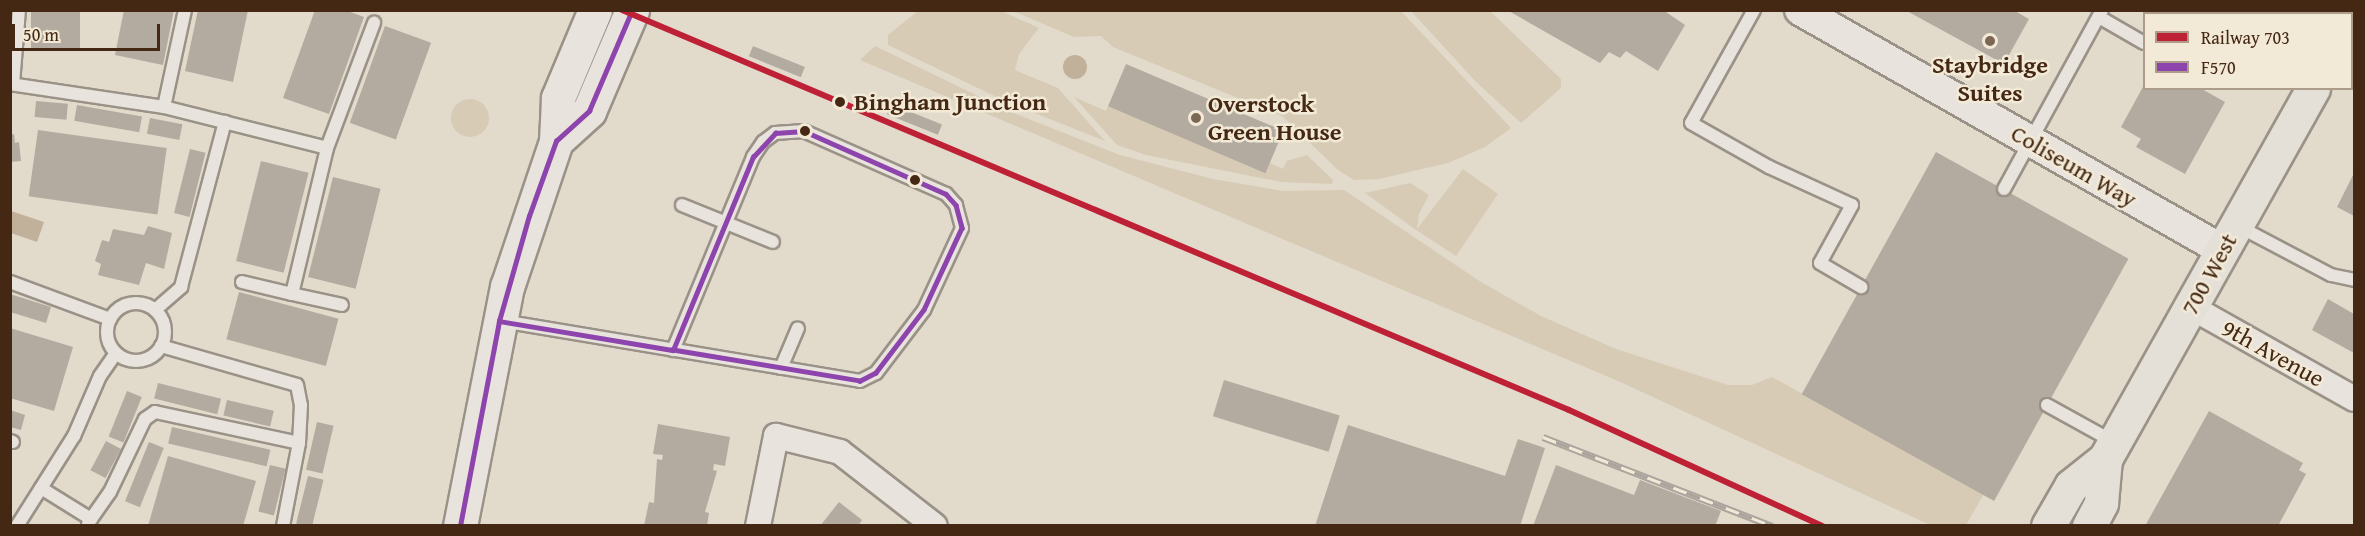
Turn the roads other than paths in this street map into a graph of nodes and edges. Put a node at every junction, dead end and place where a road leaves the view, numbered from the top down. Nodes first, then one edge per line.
1 (19, 10) edge
2 (185, 10) edge
3 (595, 10) edge
4 (632, 10) edge
5 (1754, 10) edge
6 (1800, 10) edge
7 (2101, 14) edge
8 (374, 23) dead end
9 (2143, 42) edge
10 (12, 84) edge
11 (2312, 90) edge
12 (164, 107) junction
13 (225, 122) junction
14 (556, 141) junction
15 (2031, 141) junction
16 (327, 148) junction
17 (2004, 189) dead end
18 (682, 205) dead end
19 (726, 223) junction
20 (2230, 238) junction
21 (773, 242) dead end
22 (2355, 280) edge
23 (10, 282) edge
24 (242, 282) dead end
25 (1861, 287) dead end
26 (292, 294) junction
27 (342, 305) dead end
28 (2191, 307) junction
29 (155, 310) junction
30 (110, 319) junction
31 (499, 321) junction
32 (798, 328) dead end
33 (161, 346) junction
34 (673, 350) junction
35 (116, 353) junction
36 (781, 368) junction
37 (2355, 399) edge
38 (2047, 405) dead end
39 (299, 443) junction
40 (2109, 451) junction
41 (41, 488) junction
42 (89, 522) edge
43 (17, 525) edge
44 (283, 525) edge
45 (460, 525) edge
46 (758, 525) edge
47 (935, 525) edge
48 (2048, 525) edge
49 (2089, 525) edge

1 - 10 lane
2 - 12 lane
3 - 14 main road
4 - 14 main road
5 - 25 lane
6 - 15 street, Coliseum Way
7 - 9 lane
7 - 15 lane
8 - 16 lane
10 - 12 lane
11 - 20 main road, 700 West
12 - 13 lane
13 - 16 lane
13 - 29 lane
14 - 31 main road
15 - 17 lane
15 - 20 street, Coliseum Way
16 - 26 lane
18 - 19 lane
19 - 21 lane
19 - 34 lane
19 - 36 lane
20 - 22 lane
20 - 28 main road, 700 West
23 - 30 lane
24 - 26 lane
26 - 27 lane
28 - 37 street, 9th Avenue
28 - 40 main road, 700 West
29 - 30 lane
29 - 33 lane
30 - 35 lane
31 - 34 lane
31 - 45 main road
32 - 36 lane
33 - 35 lane
33 - 39 lane
34 - 36 lane
35 - 41 lane
38 - 40 lane
39 - 42 lane
39 - 44 lane
40 - 48 main road, 700 West
40 - 49 main road, 700 West
41 - 42 lane
41 - 43 lane
46 - 47 street

